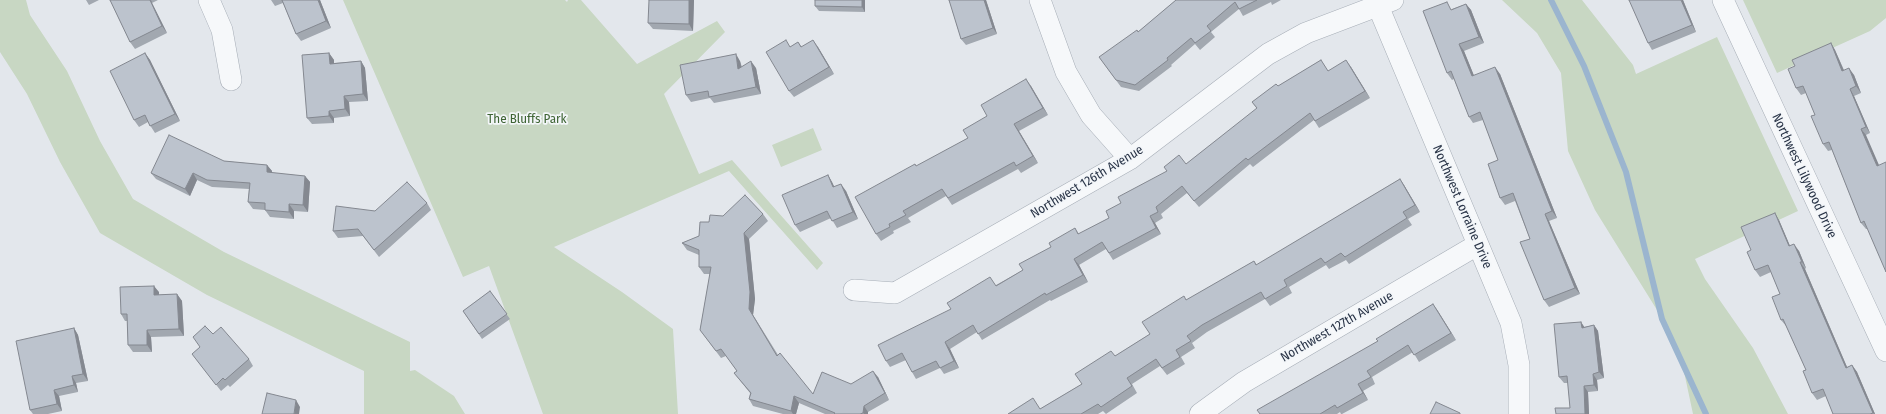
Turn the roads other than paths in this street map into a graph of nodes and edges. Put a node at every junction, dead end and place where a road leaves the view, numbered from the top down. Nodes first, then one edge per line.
1 (209, 0) edge
2 (1040, 0) edge
3 (1723, 0) edge
4 (1385, 3) edge
5 (231, 80) dead end
6 (1130, 160) junction
7 (1477, 245) junction
8 (854, 290) dead end
9 (1886, 351) edge
10 (1200, 414) edge
11 (1519, 414) edge

1 - 5 street
2 - 6 street
3 - 9 street, Northwest Lilywood Drive
4 - 6 street, Northwest 126th Avenue
4 - 7 street, Northwest Lorraine Drive
6 - 8 street, Northwest 126th Avenue
7 - 10 street, Northwest 127th Avenue
7 - 11 street, Northwest Lorraine Drive

